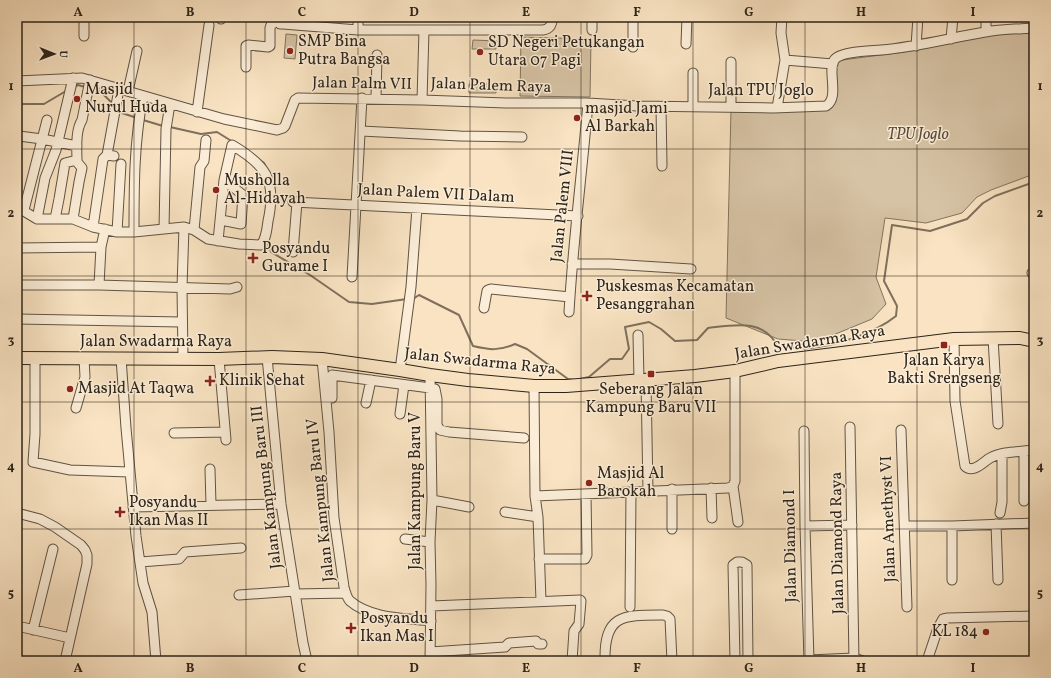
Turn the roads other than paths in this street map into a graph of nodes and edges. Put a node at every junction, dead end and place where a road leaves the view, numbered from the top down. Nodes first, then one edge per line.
1 (84, 17) edge
2 (358, 17) edge
3 (552, 17) edge
4 (592, 17) edge
5 (633, 17) edge
6 (687, 17) edge
7 (782, 17) edge
8 (918, 17) edge
9 (953, 17) edge
10 (986, 17) edge
11 (276, 19) edge
12 (208, 25) dead end
13 (1034, 28) edge
14 (358, 30) junction
15 (424, 30) junction
16 (592, 30) dead end
17 (986, 32) junction
18 (84, 36) dead end
19 (951, 39) junction
20 (686, 44) dead end
21 (916, 46) junction
22 (633, 47) dead end
23 (137, 51) dead end
24 (377, 56) dead end
25 (785, 60) junction
26 (731, 62) dead end
27 (833, 64) junction
28 (246, 67) dead end
29 (693, 73) dead end
30 (73, 80) junction
31 (17, 81) edge
32 (89, 82) junction
33 (123, 90) junction
34 (143, 96) junction
35 (362, 98) junction
36 (376, 98) junction
37 (422, 100) junction
38 (588, 103) junction
39 (170, 104) junction
40 (661, 106) junction
41 (693, 106) junction
42 (731, 107) junction
43 (777, 108) junction
44 (197, 112) junction
45 (47, 120) dead end
46 (360, 131) junction
47 (522, 137) dead end
48 (18, 139) edge
49 (42, 139) junction
50 (206, 140) dead end
51 (58, 142) junction
52 (77, 146) junction
53 (77, 160) junction
54 (121, 164) dead end
55 (662, 166) dead end
56 (224, 180) junction
57 (356, 204) junction
58 (21, 208) edge
59 (417, 208) junction
60 (578, 216) junction
61 (37, 219) junction
62 (55, 219) junction
63 (73, 219) junction
64 (221, 220) junction
65 (93, 227) junction
66 (184, 227) junction
67 (105, 229) junction
68 (164, 229) junction
69 (194, 230) junction
70 (117, 232) junction
71 (134, 232) junction
72 (218, 241) junction
73 (101, 247) junction
74 (17, 248) edge
75 (293, 252) dead end
76 (572, 264) junction
77 (691, 269) dead end
78 (352, 276) dead end
79 (17, 285) edge
80 (99, 285) junction
81 (182, 287) junction
82 (237, 287) dead end
83 (570, 297) junction
84 (484, 308) dead end
85 (569, 312) dead end
86 (17, 319) edge
87 (181, 322) junction
88 (638, 335) dead end
89 (993, 338) junction
90 (954, 339) junction
91 (1034, 341) edge
92 (267, 357) junction
93 (17, 358) edge
94 (35, 358) junction
95 (84, 358) junction
96 (121, 358) junction
97 (183, 358) junction
98 (218, 359) junction
99 (322, 359) junction
100 (400, 370) junction
101 (735, 370) junction
102 (430, 376) junction
103 (371, 380) junction
104 (642, 380) junction
105 (404, 385) junction
106 (534, 386) junction
107 (430, 388) junction
108 (332, 398) dead end
109 (366, 403) dead end
110 (76, 408) dead end
111 (400, 414) dead end
112 (998, 424) dead end
113 (850, 428) dead end
114 (901, 430) dead end
115 (804, 431) dead end
116 (174, 433) dead end
117 (524, 438) dead end
118 (1034, 450) edge
119 (1024, 451) junction
120 (1002, 454) junction
121 (210, 469) dead end
122 (129, 472) junction
123 (733, 486) junction
124 (711, 488) junction
125 (672, 489) junction
126 (631, 492) junction
127 (648, 492) junction
128 (586, 494) junction
129 (535, 496) junction
130 (432, 500) junction
131 (1024, 501) dead end
132 (281, 504) junction
133 (211, 505) junction
134 (133, 506) junction
135 (469, 507) dead end
136 (506, 512) dead end
137 (17, 513) edge
138 (1000, 513) dead end
139 (538, 517) junction
140 (712, 518) dead end
141 (738, 522) dead end
142 (1034, 523) edge
143 (996, 524) junction
144 (852, 525) junction
145 (805, 526) junction
146 (905, 526) junction
147 (952, 526) junction
148 (672, 529) dead end
149 (405, 539) dead end
150 (430, 542) junction
151 (241, 548) dead end
152 (53, 549) dead end
153 (539, 559) junction
154 (140, 562) junction
155 (952, 580) dead end
156 (998, 580) dead end
157 (296, 592) junction
158 (346, 593) junction
159 (239, 595) dead end
160 (541, 602) junction
161 (431, 606) junction
162 (630, 606) dead end
163 (907, 607) dead end
164 (1034, 616) edge
165 (431, 621) junction
166 (17, 626) edge
167 (33, 630) junction
168 (70, 638) junction
169 (542, 644) dead end
170 (430, 656) edge
171 (857, 660) edge
172 (65, 661) edge
173 (156, 661) edge
174 (307, 661) edge
175 (572, 661) edge
176 (605, 661) edge
177 (672, 661) edge
178 (735, 661) edge
179 (748, 661) edge
180 (809, 661) edge
181 (927, 661) edge

1 - 18 street
2 - 14 street
3 - 15 street
4 - 16 street
5 - 22 street
6 - 20 street
7 - 25 street
8 - 21 street
9 - 19 street
10 - 17 street
11 - 14 street
11 - 28 street
12 - 44 street
13 - 17 street
14 - 15 street
15 - 37 street, Jalan Palem Raya
17 - 19 street
19 - 21 street
21 - 27 street
23 - 33 street
24 - 36 street
25 - 27 street
25 - 43 street
26 - 42 street
27 - 43 street, Jalan TPU Joglo
29 - 41 street
30 - 31 street, Jalan Palm VII
30 - 32 street, Jalan Palm VII
30 - 51 street
32 - 33 street, Jalan Palm VII
32 - 52 street
33 - 34 street, Jalan Palm VII
33 - 65 street
34 - 39 street, Jalan Palm VII
34 - 71 street
35 - 36 street, Jalan Palm VII
35 - 44 street, Jalan Palm VII
35 - 46 street
36 - 37 street, Jalan Palm VII
37 - 38 street, Jalan Palem Raya
38 - 40 street, Jalan TPU Joglo
38 - 60 street, Jalan Palem VIII
39 - 44 street, Jalan Palm VII
39 - 68 street
40 - 41 street, Jalan TPU Joglo
40 - 55 street
41 - 42 street, Jalan TPU Joglo
42 - 43 street, Jalan TPU Joglo
45 - 49 street
46 - 47 street
46 - 57 street
48 - 49 street
49 - 51 street
49 - 58 street
50 - 69 street
51 - 52 street
51 - 61 street
52 - 53 street
53 - 62 street
53 - 63 street
54 - 70 street
56 - 64 street
56 - 64 street
56 - 72 street
57 - 59 street, Jalan Palem VII Dalam
57 - 75 street, Jalan Palem VII Dalam
57 - 78 street
58 - 61 street
59 - 60 street, Jalan Palem VII Dalam
59 - 100 street
60 - 76 street, Jalan Palem VIII
61 - 62 street
62 - 63 street
63 - 65 street
64 - 72 street
65 - 67 street
66 - 68 street
66 - 69 street
66 - 81 street
67 - 70 street
67 - 73 street
68 - 71 street
69 - 72 street
70 - 71 street
73 - 74 street
73 - 80 street
76 - 77 street
76 - 83 street, Jalan Palem VIII
79 - 80 street
80 - 81 street
81 - 82 street
81 - 87 street
83 - 84 street
83 - 85 street, Jalan Palem VIII
86 - 87 street
87 - 97 street
88 - 104 street
89 - 90 main road, Jalan Swadarma Raya
89 - 91 main road, Jalan Swadarma Raya
89 - 112 street
90 - 101 main road, Jalan Swadarma Raya
90 - 120 street
92 - 98 main road, Jalan Swadarma Raya
92 - 99 main road, Jalan Swadarma Raya
92 - 132 street, Jalan Kampung Baru III
93 - 94 main road, Jalan Swadarma Raya
94 - 95 main road, Jalan Swadarma Raya
94 - 122 street
95 - 96 main road, Jalan Swadarma Raya
95 - 110 street
96 - 97 main road, Jalan Swadarma Raya
96 - 122 street
97 - 98 main road, Jalan Swadarma Raya
98 - 116 street
99 - 100 main road, Jalan Swadarma Raya
99 - 158 street, Jalan Kampung Baru IV
100 - 102 main road, Jalan Swadarma Raya
101 - 104 main road, Jalan Swadarma Raya
101 - 123 street
102 - 106 main road, Jalan Swadarma Raya
102 - 107 street, Jalan Kampung Baru V
103 - 105 street
103 - 108 street
103 - 109 street
104 - 106 main road, Jalan Swadarma Raya
104 - 127 street
105 - 107 street
105 - 111 street
106 - 129 street
107 - 117 street
107 - 130 street, Jalan Kampung Baru V
113 - 144 street, Jalan Diamond Raya
114 - 146 street, Jalan Amethyst VI
115 - 145 street, Jalan Diamond I
118 - 119 street
119 - 120 street
119 - 131 street
120 - 138 street
121 - 133 street
122 - 134 street
123 - 124 street
123 - 141 street
124 - 125 street
124 - 140 street
125 - 127 street
125 - 148 street
126 - 127 street
126 - 128 street
126 - 162 street
128 - 129 street
128 - 153 street
129 - 139 street
130 - 135 street
130 - 150 street, Jalan Kampung Baru V
132 - 133 street
132 - 157 street, Jalan Kampung Baru III
133 - 134 street
134 - 154 street
136 - 139 street
137 - 168 street
139 - 153 street
142 - 143 street
143 - 147 street
143 - 156 street
144 - 145 street
144 - 171 street, Jalan Diamond Raya
145 - 180 street, Jalan Diamond I
146 - 147 street
146 - 163 street, Jalan Amethyst VI
147 - 155 street
149 - 150 street
150 - 161 street, Jalan Kampung Baru V
151 - 154 street
152 - 167 street
153 - 160 street
154 - 173 street
157 - 158 street
157 - 159 street
157 - 174 street, Jalan Kampung Baru III
158 - 165 street, Jalan Kampung Baru IV
160 - 161 street
160 - 175 street
161 - 165 street, Jalan Kampung Baru V
164 - 181 street
165 - 170 street, Jalan Kampung Baru V
166 - 167 street
167 - 168 street
168 - 172 street
169 - 170 street
171 - 180 street, Jalan Diamond Raya
176 - 177 street
178 - 179 street

